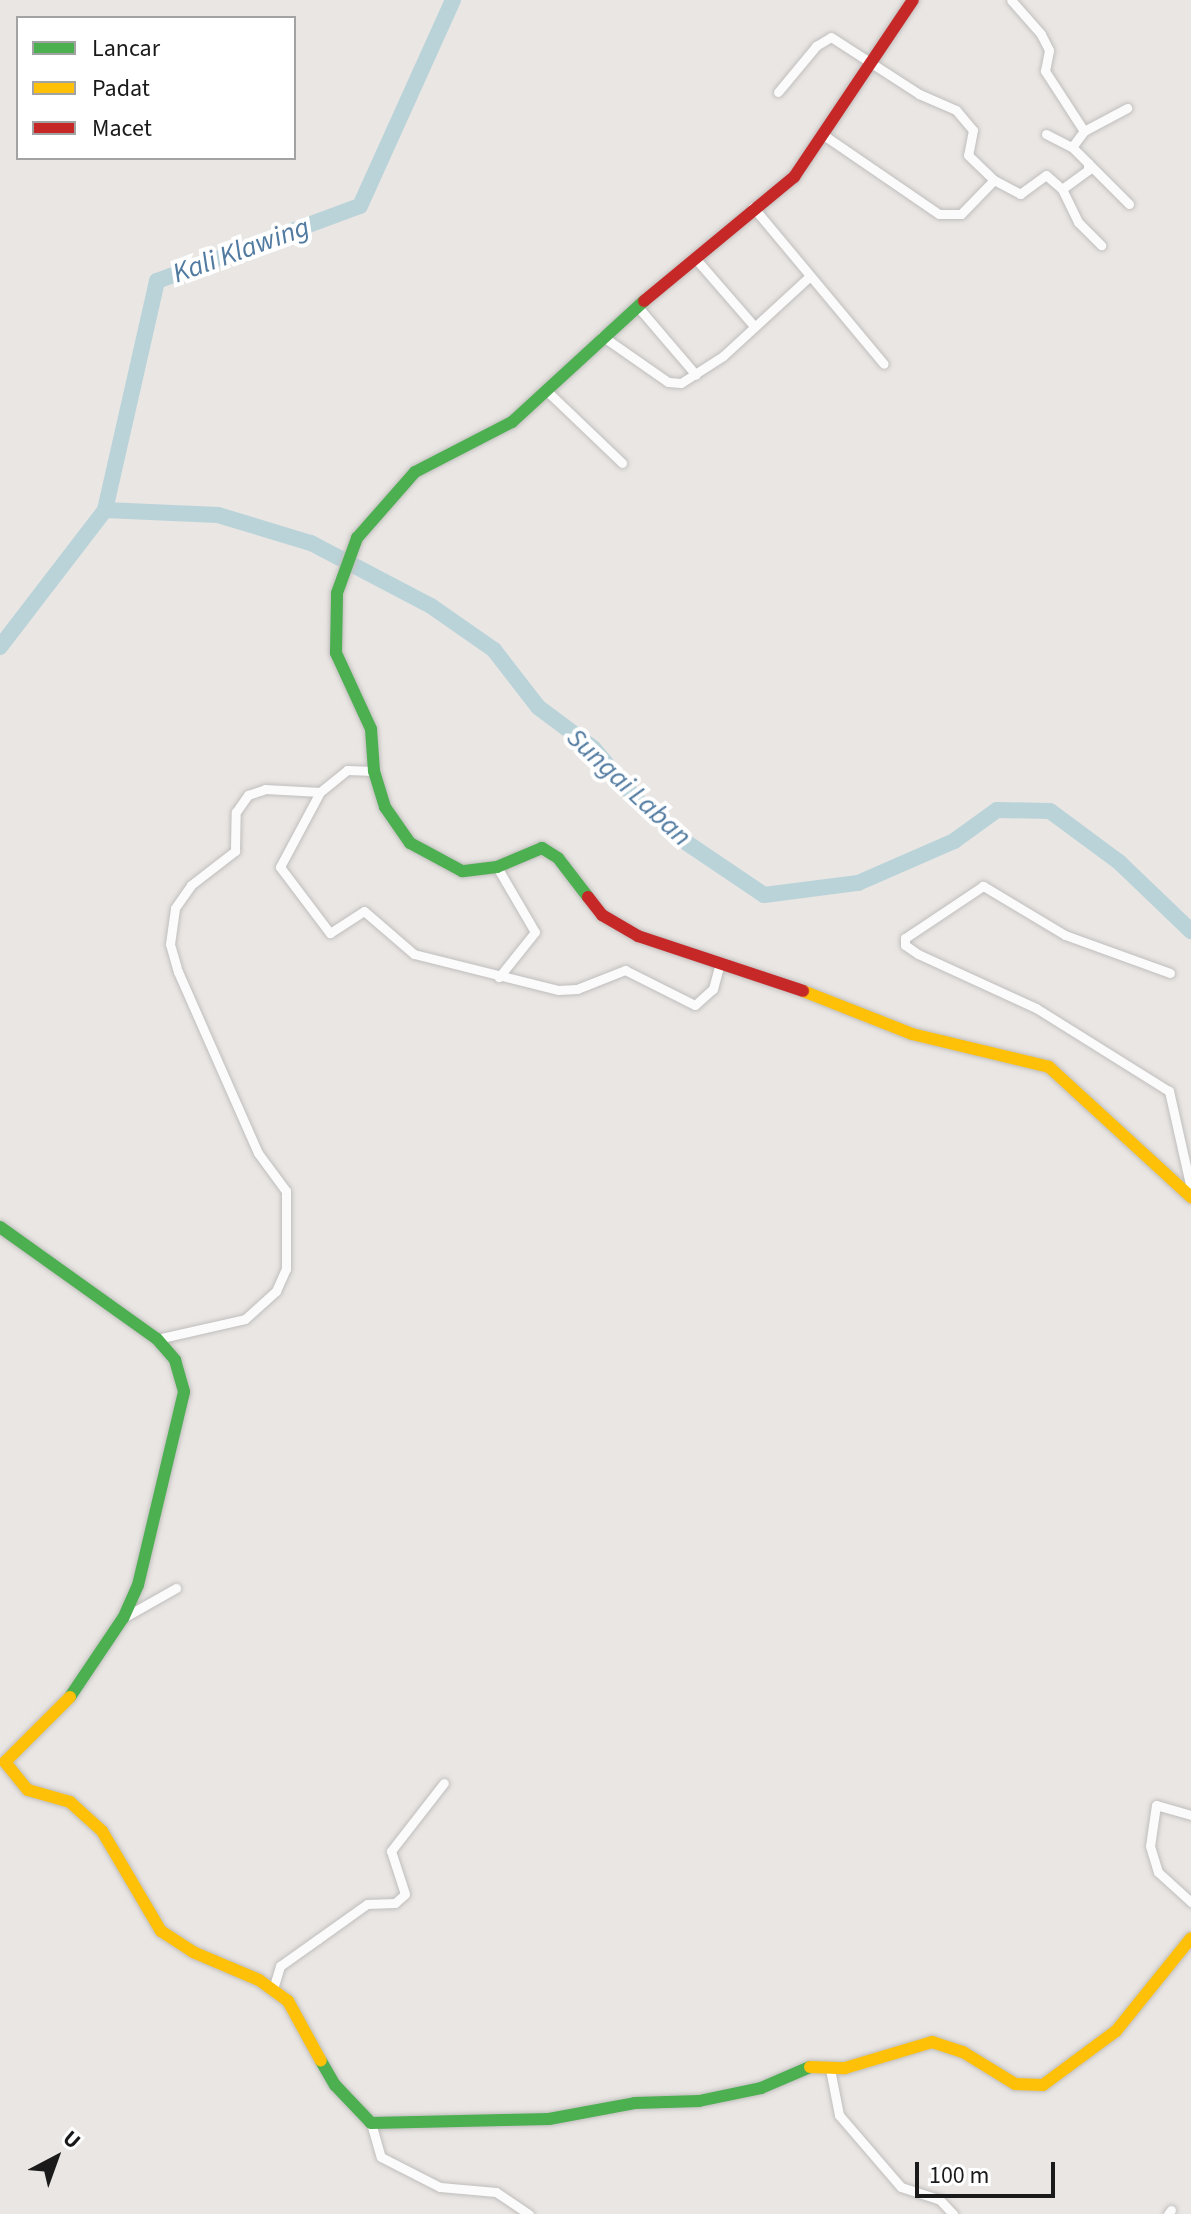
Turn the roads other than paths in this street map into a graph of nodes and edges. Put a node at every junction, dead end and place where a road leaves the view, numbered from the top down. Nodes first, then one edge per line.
1 (913, 0) edge
2 (1011, 0) edge
3 (872, 61) junction
4 (778, 92) dead end
5 (1127, 108) dead end
6 (1084, 131) junction
7 (1046, 134) dead end
8 (825, 136) junction
9 (1072, 147) junction
10 (1088, 163) junction
11 (994, 180) junction
12 (1062, 189) junction
13 (1129, 204) dead end
14 (753, 207) junction
15 (1101, 245) dead end
16 (695, 258) junction
17 (810, 276) junction
18 (638, 307) junction
19 (755, 327) junction
20 (602, 336) junction
21 (884, 364) dead end
22 (696, 375) junction
23 (547, 391) junction
24 (622, 463) dead end
25 (374, 771) junction
26 (320, 792) junction
27 (497, 867) junction
28 (719, 966) junction
29 (1170, 973) dead end
30 (499, 977) junction
31 (1191, 1189) edge
32 (1191, 1197) edge
33 (0, 1227) edge
34 (157, 1339) junction
35 (176, 1588) dead end
36 (123, 1618) junction
37 (3, 1762) edge
38 (444, 1783) dead end
39 (1191, 1815) edge
40 (1191, 1902) edge
41 (1191, 1938) edge
42 (273, 1989) junction
43 (830, 2069) junction
44 (371, 2123) junction
45 (529, 2214) edge
46 (953, 2214) edge

1 - 3 street
2 - 6 street
3 - 4 street
3 - 8 street
3 - 11 street
5 - 6 street
6 - 9 street
7 - 9 street
8 - 11 street
8 - 14 street
9 - 10 street
10 - 12 street
10 - 13 street
11 - 12 street
12 - 15 street
14 - 16 street
14 - 17 street
16 - 18 street
16 - 19 street
17 - 19 street
17 - 21 street
18 - 20 street
18 - 22 street
19 - 22 street
20 - 22 street
20 - 23 street
23 - 24 street
23 - 25 street
25 - 26 street
25 - 27 street
26 - 30 street
26 - 34 street
27 - 28 street
27 - 30 street
28 - 30 street
28 - 32 street
29 - 31 street
33 - 34 street
34 - 36 street
35 - 36 street
36 - 37 street
37 - 42 street
38 - 42 street
39 - 40 street
41 - 43 street
42 - 44 street
43 - 44 street
43 - 46 street
44 - 45 street

